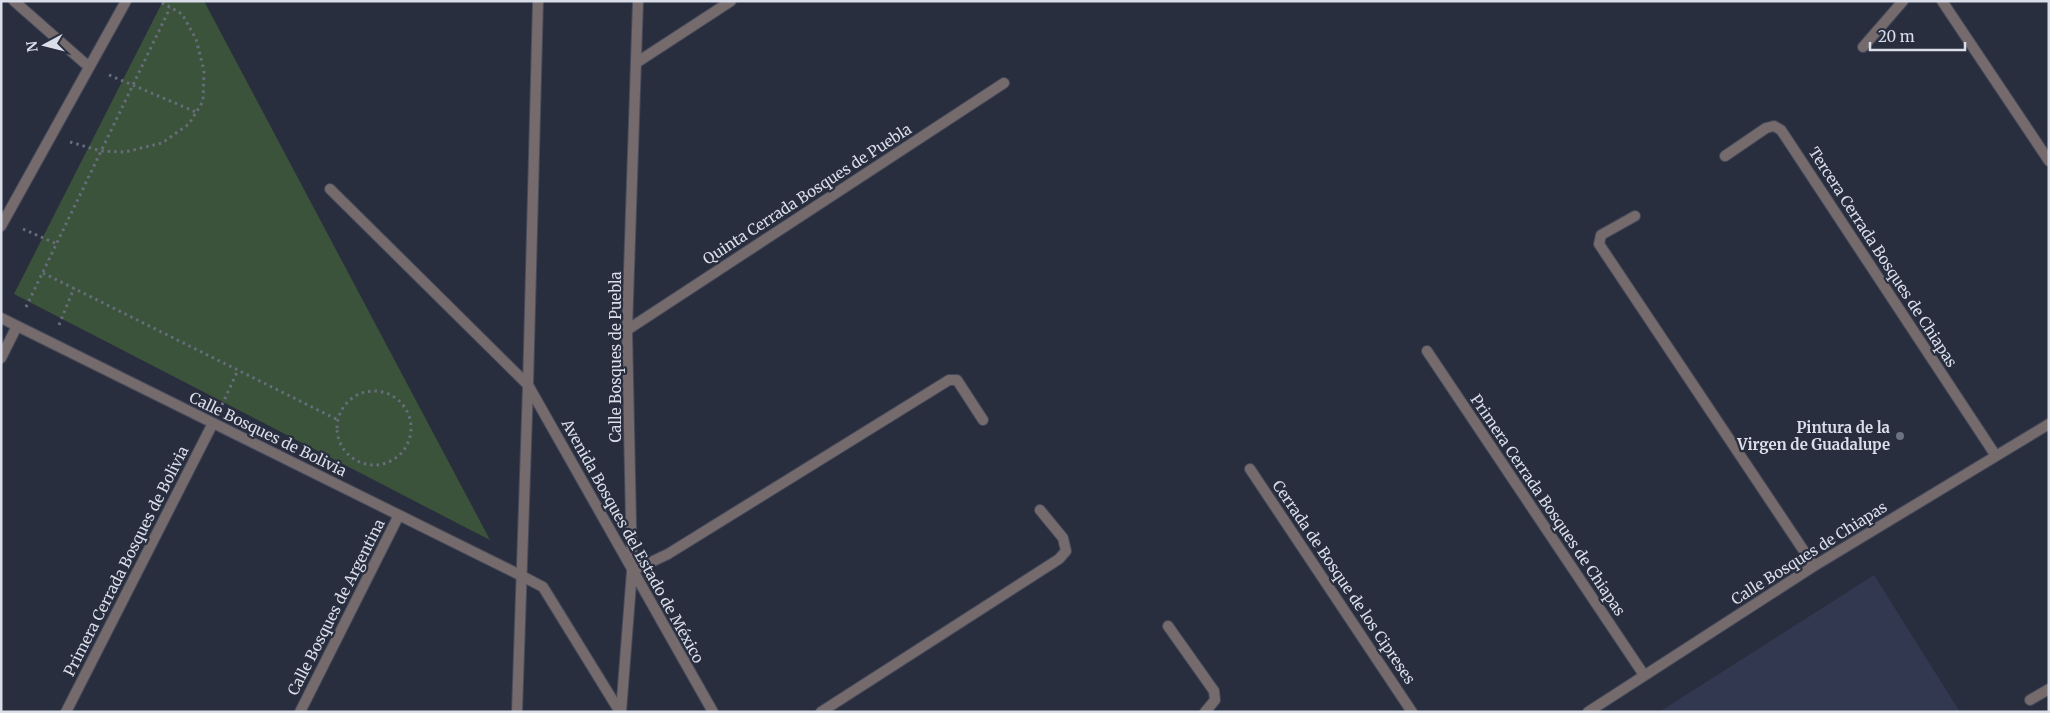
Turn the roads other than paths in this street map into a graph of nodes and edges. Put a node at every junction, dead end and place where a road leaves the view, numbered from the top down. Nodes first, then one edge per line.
1 (14, 1) edge
2 (126, 1) edge
3 (538, 1) edge
4 (638, 1) edge
5 (731, 1) edge
6 (1903, 1) edge
7 (1942, 1) edge
8 (1863, 47) dead end
9 (636, 63) junction
10 (90, 67) junction
11 (1004, 83) dead end
12 (1725, 156) dead end
13 (2049, 162) edge
14 (330, 189) dead end
15 (1635, 216) dead end
16 (3, 223) edge
17 (1, 318) edge
18 (17, 326) junction
19 (627, 330) junction
20 (1426, 351) dead end
21 (1, 358) edge
22 (528, 385) junction
23 (983, 420) dead end
24 (213, 423) junction
25 (2049, 424) edge
26 (1996, 456) junction
27 (1250, 469) dead end
28 (1040, 510) dead end
29 (399, 516) junction
30 (1814, 566) junction
31 (632, 571) junction
32 (522, 576) junction
33 (1168, 626) dead end
34 (1644, 675) junction
35 (2049, 689) edge
36 (2030, 700) dead end
37 (66, 712) edge
38 (300, 712) edge
39 (517, 712) edge
40 (621, 712) edge
41 (713, 712) edge
42 (821, 712) edge
43 (1205, 712) edge
44 (1412, 712) edge
45 (1588, 712) edge

1 - 10 street
2 - 10 street
3 - 22 street
4 - 9 street, Calle Bosques de Puebla
5 - 9 street
6 - 8 street
7 - 13 street
9 - 19 street, Calle Bosques de Puebla
10 - 16 street
11 - 19 street, Quinta Cerrada Bosques de Puebla
12 - 26 street, Tercera Cerrada Bosques de Chiapas
14 - 22 street
15 - 30 street
17 - 18 street, Calle Bosques de Bolivia
18 - 21 street
18 - 24 street, Calle Bosques de Bolivia
19 - 31 street, Calle Bosques de Puebla
20 - 34 street, Primera Cerrada Bosques de Chiapas
22 - 31 street, Avenida Bosques del Estado de México
22 - 32 street
23 - 31 street
24 - 29 street, Calle Bosques de Bolivia
24 - 37 street, Primera Cerrada Bosques de Bolivia
25 - 26 street, Calle Bosques de Chiapas
26 - 30 street, Calle Bosques de Chiapas
27 - 44 street, Cerrada de Bosque de los Cipreses
28 - 42 street
29 - 32 street, Calle Bosques de Bolivia
29 - 38 street, Calle Bosques de Argentina
30 - 34 street, Calle Bosques de Chiapas
31 - 40 street, Calle Bosques de Puebla
31 - 41 street, Avenida Bosques del Estado de México
32 - 39 street
32 - 40 street
33 - 43 street
34 - 45 street, Calle Bosques de Chiapas
35 - 36 street

